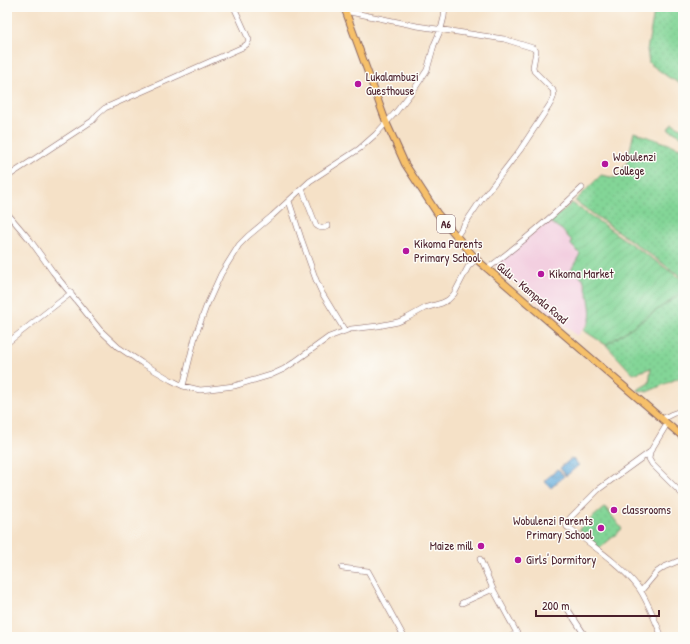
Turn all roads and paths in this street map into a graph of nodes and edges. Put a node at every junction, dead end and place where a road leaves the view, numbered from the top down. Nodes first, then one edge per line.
1 (234, 7) edge
2 (445, 7) edge
3 (345, 9) edge
4 (441, 29) junction
5 (386, 122) junction
6 (7, 178) edge
7 (582, 188) dead end
8 (302, 189) junction
9 (289, 201) junction
10 (7, 213) edge
11 (328, 226) dead end
12 (456, 237) junction
13 (476, 260) junction
14 (487, 269) junction
15 (71, 294) junction
16 (345, 330) junction
17 (7, 343) edge
18 (183, 386) junction
19 (683, 410) edge
20 (662, 419) junction
21 (667, 424) junction
22 (683, 437) edge
23 (650, 452) junction
24 (683, 495) edge
25 (480, 559) dead end
26 (683, 559) edge
27 (342, 568) dead end
28 (493, 589) junction
29 (641, 591) junction
30 (462, 603) dead end
31 (567, 608) dead end
32 (518, 635) edge
33 (404, 637) edge
34 (510, 637) edge
35 (586, 637) edge
36 (662, 637) edge

1 - 6 street
2 - 4 street
3 - 4 street
3 - 5 main road, Gulu - Kampala Road / A6
4 - 5 street
4 - 12 street
5 - 8 street
5 - 12 main road, Gulu - Kampala Road / A6
7 - 14 street
8 - 9 street
8 - 11 street
9 - 16 street
9 - 18 street
10 - 15 street
12 - 13 main road, Gulu - Kampala Road / A6
13 - 14 main road, Gulu - Kampala Road / A6
13 - 16 street
14 - 20 main road, Gulu - Kampala Road / A6
15 - 17 street
15 - 18 street
16 - 18 street
19 - 20 street
20 - 21 main road, Gulu - Kampala Road / A6
21 - 22 main road, Gulu - Kampala Road / A6
21 - 23 street
23 - 24 street
23 - 29 street
25 - 28 street
26 - 29 street
27 - 33 street
28 - 30 street
28 - 32 street
29 - 36 street
31 - 35 street
32 - 34 street

